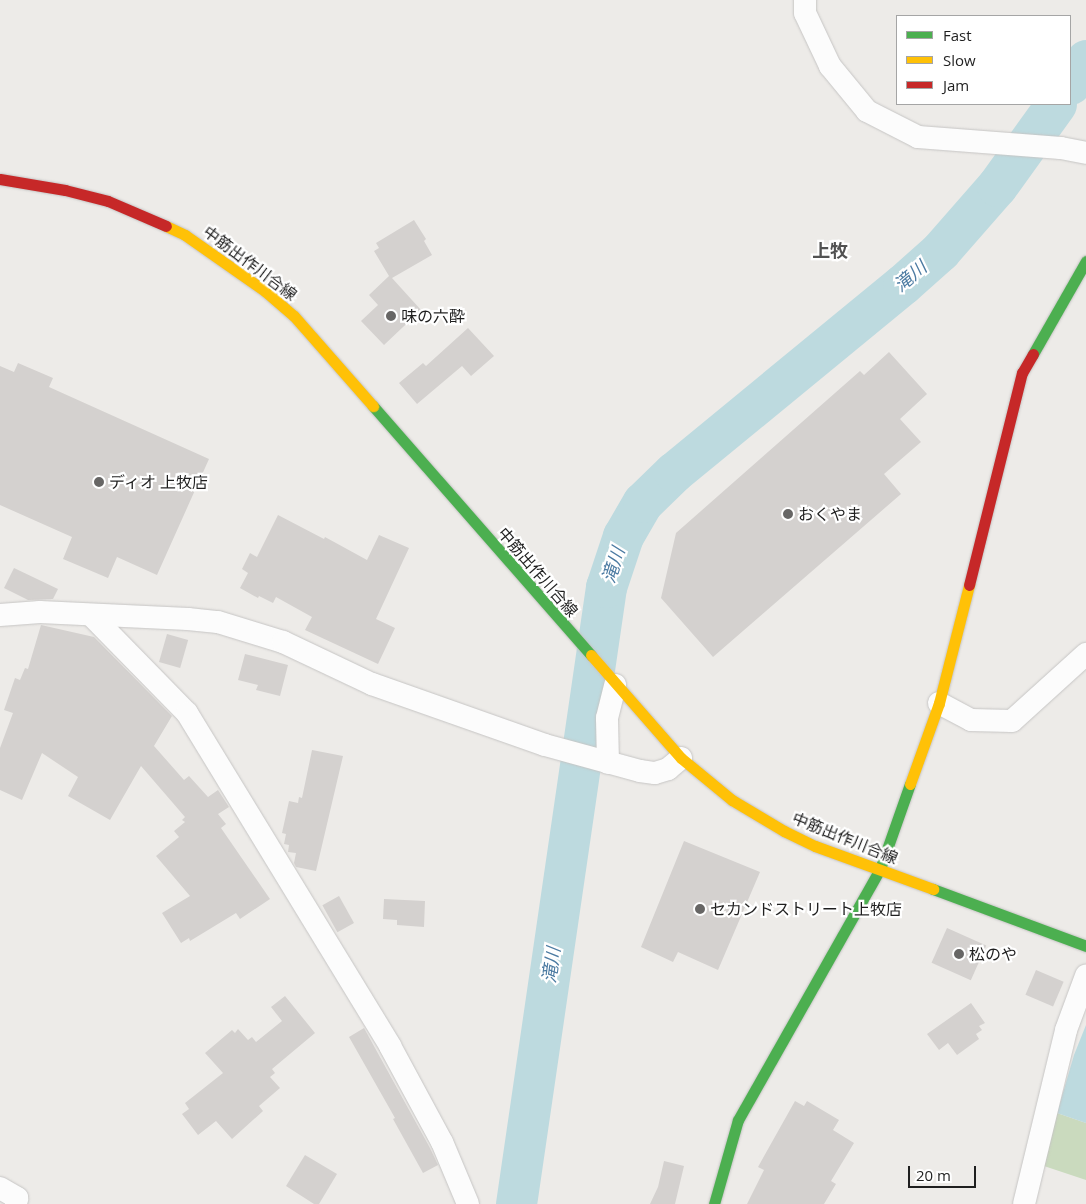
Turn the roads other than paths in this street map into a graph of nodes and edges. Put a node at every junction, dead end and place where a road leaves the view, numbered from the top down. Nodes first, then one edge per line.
1 (805, 0) edge
2 (1086, 153) edge
3 (0, 179) edge
4 (1086, 261) edge
5 (0, 615) edge
6 (91, 615) junction
7 (1086, 654) edge
8 (615, 685) junction
9 (939, 703) junction
10 (681, 758) junction
11 (608, 763) junction
12 (880, 869) junction
13 (1086, 946) edge
14 (1086, 976) edge
15 (0, 1188) edge
16 (16, 1204) edge
17 (468, 1204) edge
18 (714, 1204) edge
19 (1024, 1204) edge

1 - 2 street
3 - 8 main road, 中筋出作川合線
4 - 9 main road
5 - 6 street
6 - 11 street
6 - 17 street
7 - 9 street
8 - 10 main road, 中筋出作川合線
8 - 11 street
9 - 12 main road
10 - 11 street
10 - 12 main road, 中筋出作川合線
12 - 13 main road, 中筋出作川合線
12 - 18 main road
14 - 19 street
15 - 16 street

